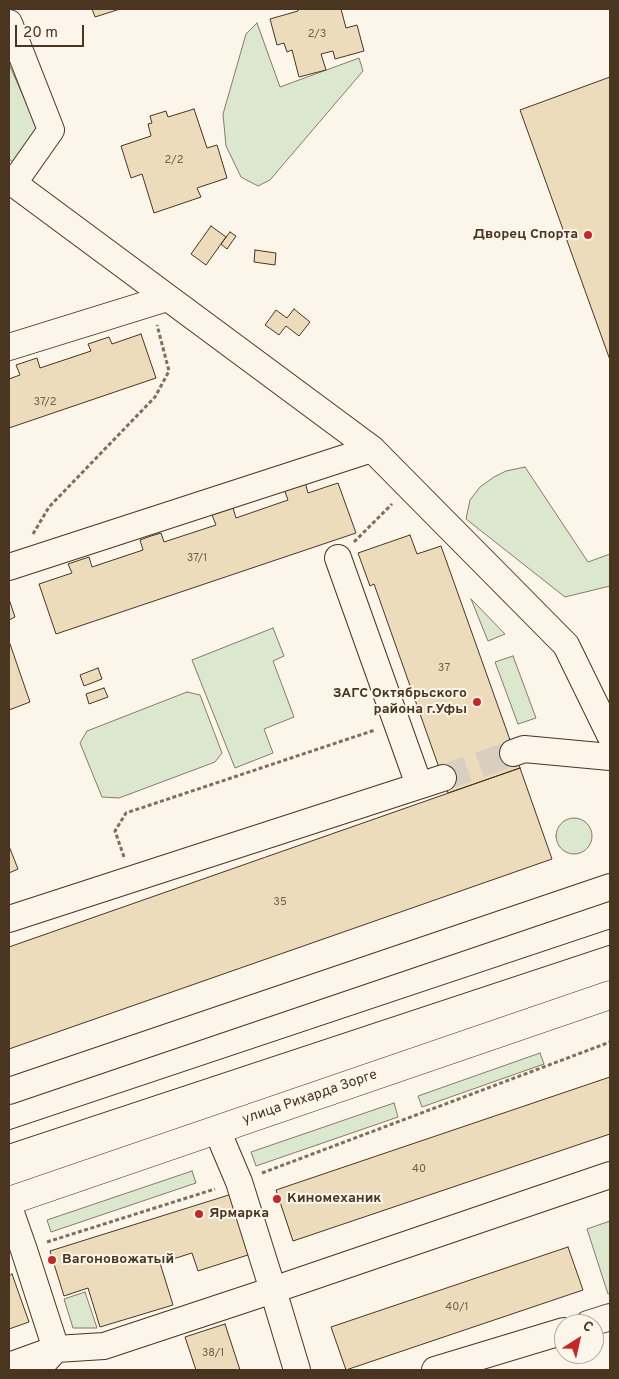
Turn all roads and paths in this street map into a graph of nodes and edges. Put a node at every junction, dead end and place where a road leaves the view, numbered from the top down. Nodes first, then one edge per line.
1 (9, 23) edge
2 (11, 182) edge
3 (159, 300) junction
4 (9, 347) edge
5 (372, 449) junction
6 (398, 497) dead end
7 (338, 558) joint
8 (12, 566) edge
9 (396, 722) junction
10 (610, 735) edge
11 (513, 753) tunnel mouth
12 (610, 757) edge
13 (131, 879) junction
14 (610, 887) edge
15 (9, 919) edge
16 (610, 995) edge
17 (610, 1042) edge
18 (9, 1091) edge
19 (218, 1130) junction
20 (610, 1175) edge
21 (239, 1182) junction
22 (9, 1201) edge
23 (9, 1207) edge
24 (24, 1250) junction
25 (272, 1290) junction
26 (554, 1334) edge
27 (56, 1349) junction
28 (9, 1366) edge
29 (38, 1370) edge
30 (297, 1370) edge
31 (435, 1370) edge

1 - 2 street
2 - 3 street
3 - 4 street
3 - 5 street
3 - 8 path
5 - 8 street
5 - 10 street
6 - 7 path
7 - 9 street
9 - 13 path
9 - 13 street
11 - 12 street
13 - 15 street
14 - 18 street
16 - 19 main road, улица Рихарда Зорге
17 - 21 path
19 - 21 street
19 - 22 main road, улица Рихарда Зорге
20 - 25 street
21 - 24 path
21 - 25 street
23 - 24 street
24 - 27 street
25 - 27 street
25 - 30 street
26 - 31 street
27 - 28 street
27 - 29 street

